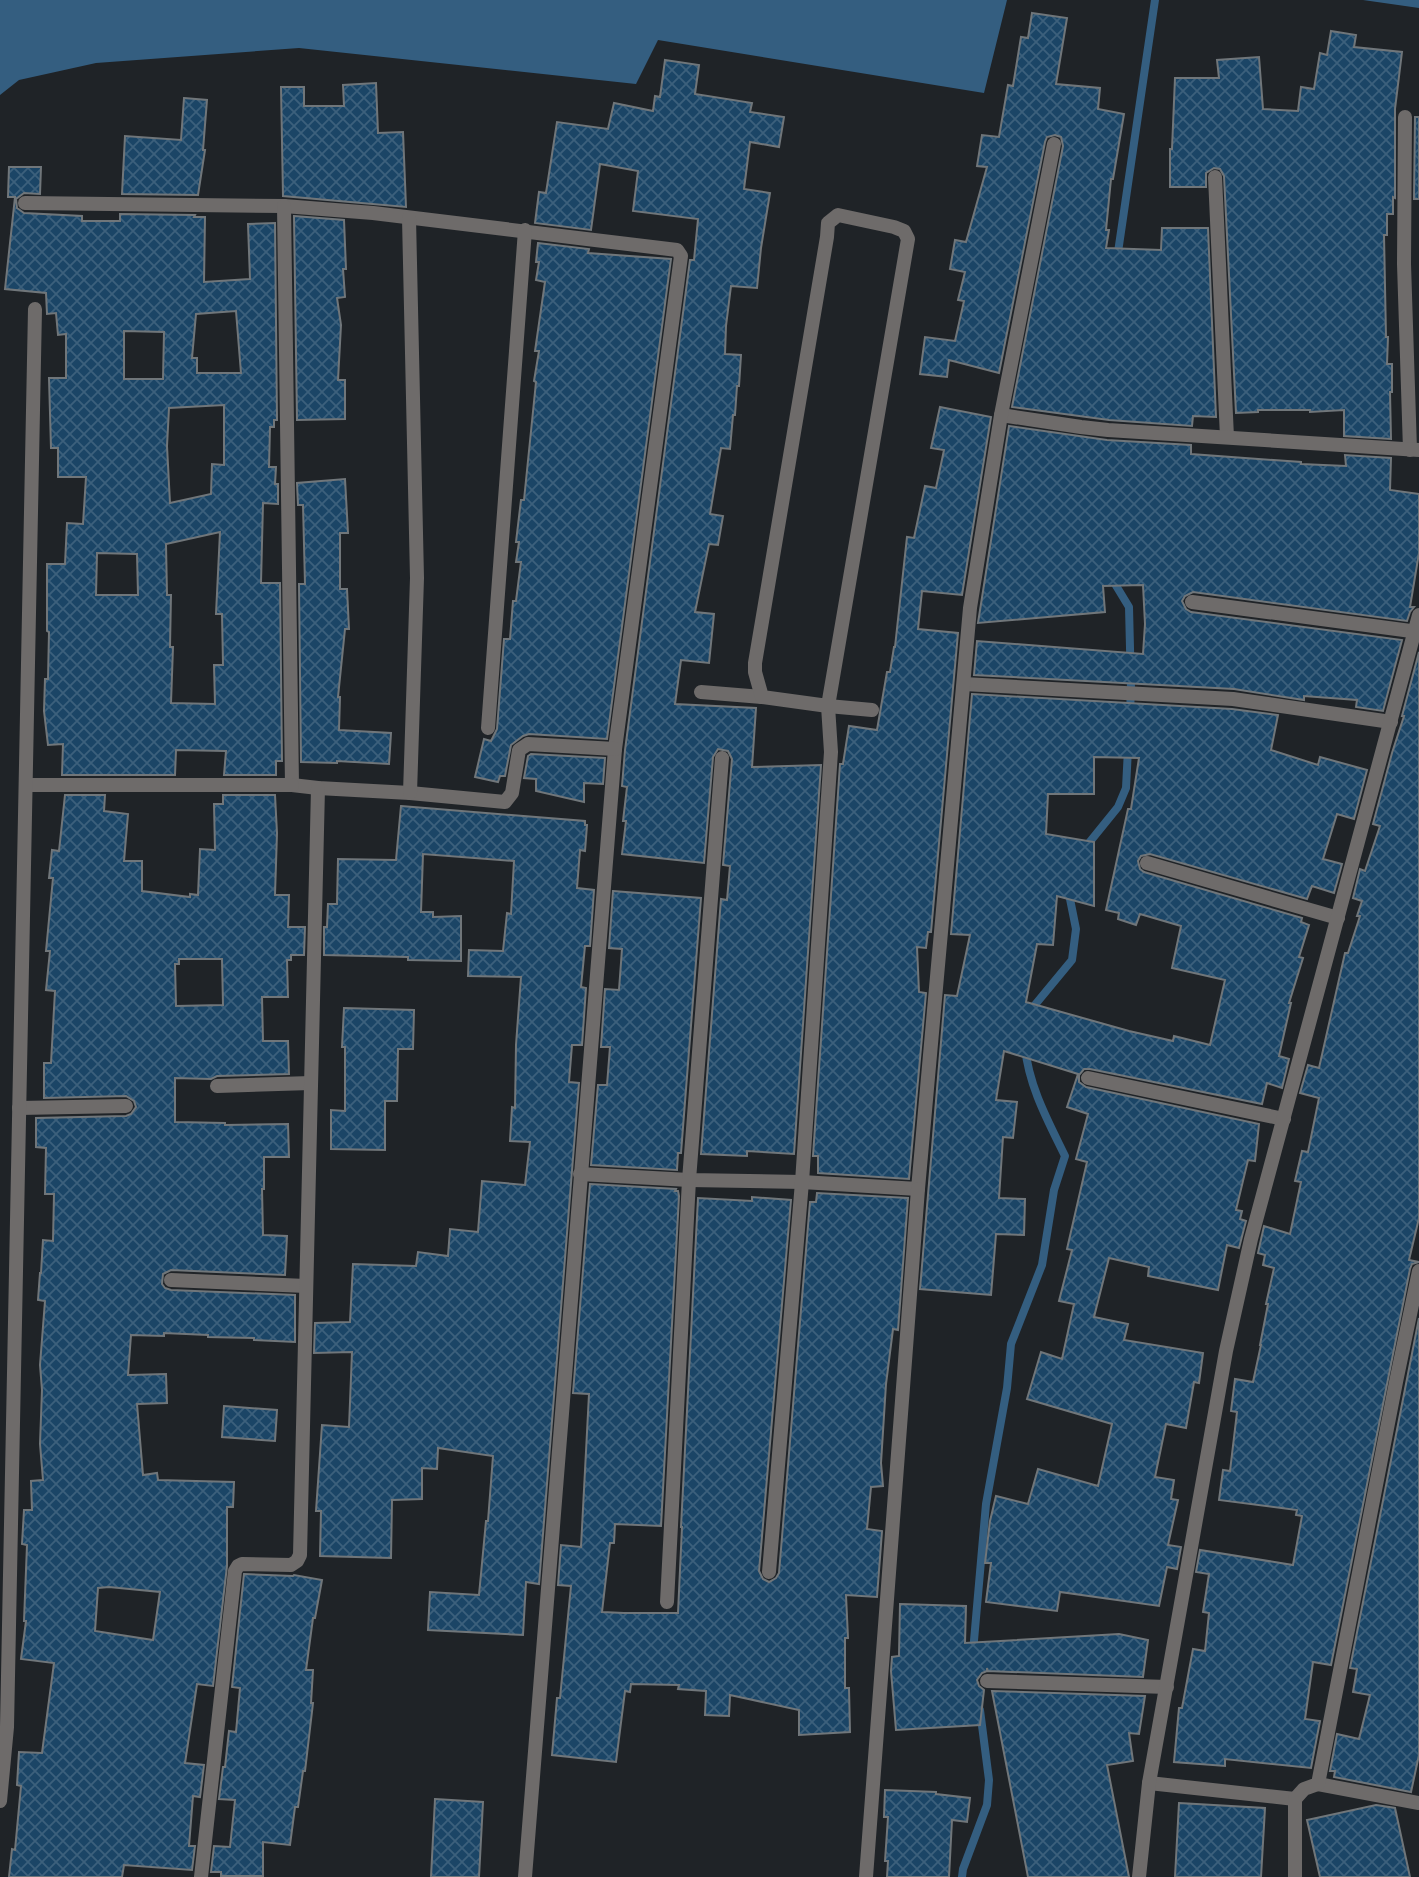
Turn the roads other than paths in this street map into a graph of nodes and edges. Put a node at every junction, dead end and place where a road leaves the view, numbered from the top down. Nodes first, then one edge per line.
1 (1405, 117) dead end
2 (1055, 144) dead end
3 (1215, 177) dead end
4 (25, 203) dead end
5 (284, 206) junction
6 (409, 218) junction
7 (525, 230) junction
8 (36, 310) dead end
9 (1001, 415) junction
10 (1227, 438) junction
11 (1415, 450) edge
12 (1192, 602) dead end
13 (1419, 615) edge
14 (1417, 632) edge
15 (964, 684) junction
16 (701, 692) dead end
17 (762, 697) junction
18 (828, 706) junction
19 (872, 710) dead end
20 (1391, 722) junction
21 (488, 728) dead end
22 (615, 749) junction
23 (722, 758) dead end
24 (26, 785) junction
25 (292, 785) junction
26 (318, 788) junction
27 (411, 793) junction
28 (1147, 863) dead end
29 (1338, 918) junction
30 (1088, 1078) dead end
31 (311, 1083) junction
32 (217, 1086) dead end
33 (126, 1106) dead end
34 (19, 1108) junction
35 (1284, 1119) junction
36 (580, 1174) junction
37 (689, 1180) junction
38 (802, 1182) junction
39 (918, 1189) junction
40 (1419, 1271) edge
41 (170, 1280) dead end
42 (306, 1286) junction
43 (769, 1572) dead end
44 (667, 1602) dead end
45 (987, 1681) dead end
46 (1167, 1687) junction
47 (1149, 1783) junction
48 (1318, 1784) junction
49 (1295, 1799) junction
50 (0, 1801) edge
51 (1419, 1803) edge
52 (201, 1877) edge
53 (525, 1877) edge
54 (866, 1877) edge
55 (1139, 1877) edge
56 (1296, 1877) edge

1 - 11 street
2 - 9 street
3 - 10 street
4 - 5 street
5 - 6 street
5 - 25 street
6 - 7 street
6 - 27 street
7 - 21 street
7 - 22 street
8 - 24 street
9 - 10 street
9 - 15 street
10 - 11 street
12 - 14 street
13 - 14 street
14 - 20 street
15 - 20 street
15 - 39 street
16 - 17 street
17 - 18 street
17 - 18 street
18 - 19 street
18 - 38 street
20 - 29 street
22 - 27 street
22 - 36 street
23 - 37 street
24 - 25 street
24 - 34 street
25 - 26 street
26 - 27 street
26 - 31 street
28 - 29 street
29 - 35 street
30 - 35 street
31 - 32 street
31 - 42 street
33 - 34 street
34 - 50 street
35 - 46 street
36 - 37 street
36 - 53 street
37 - 38 street
37 - 44 street
38 - 39 street
38 - 43 street
39 - 54 street
40 - 48 street
41 - 42 street
42 - 52 street
45 - 46 street
46 - 47 street
47 - 49 street
47 - 55 street
48 - 49 street
48 - 51 street
49 - 56 street

